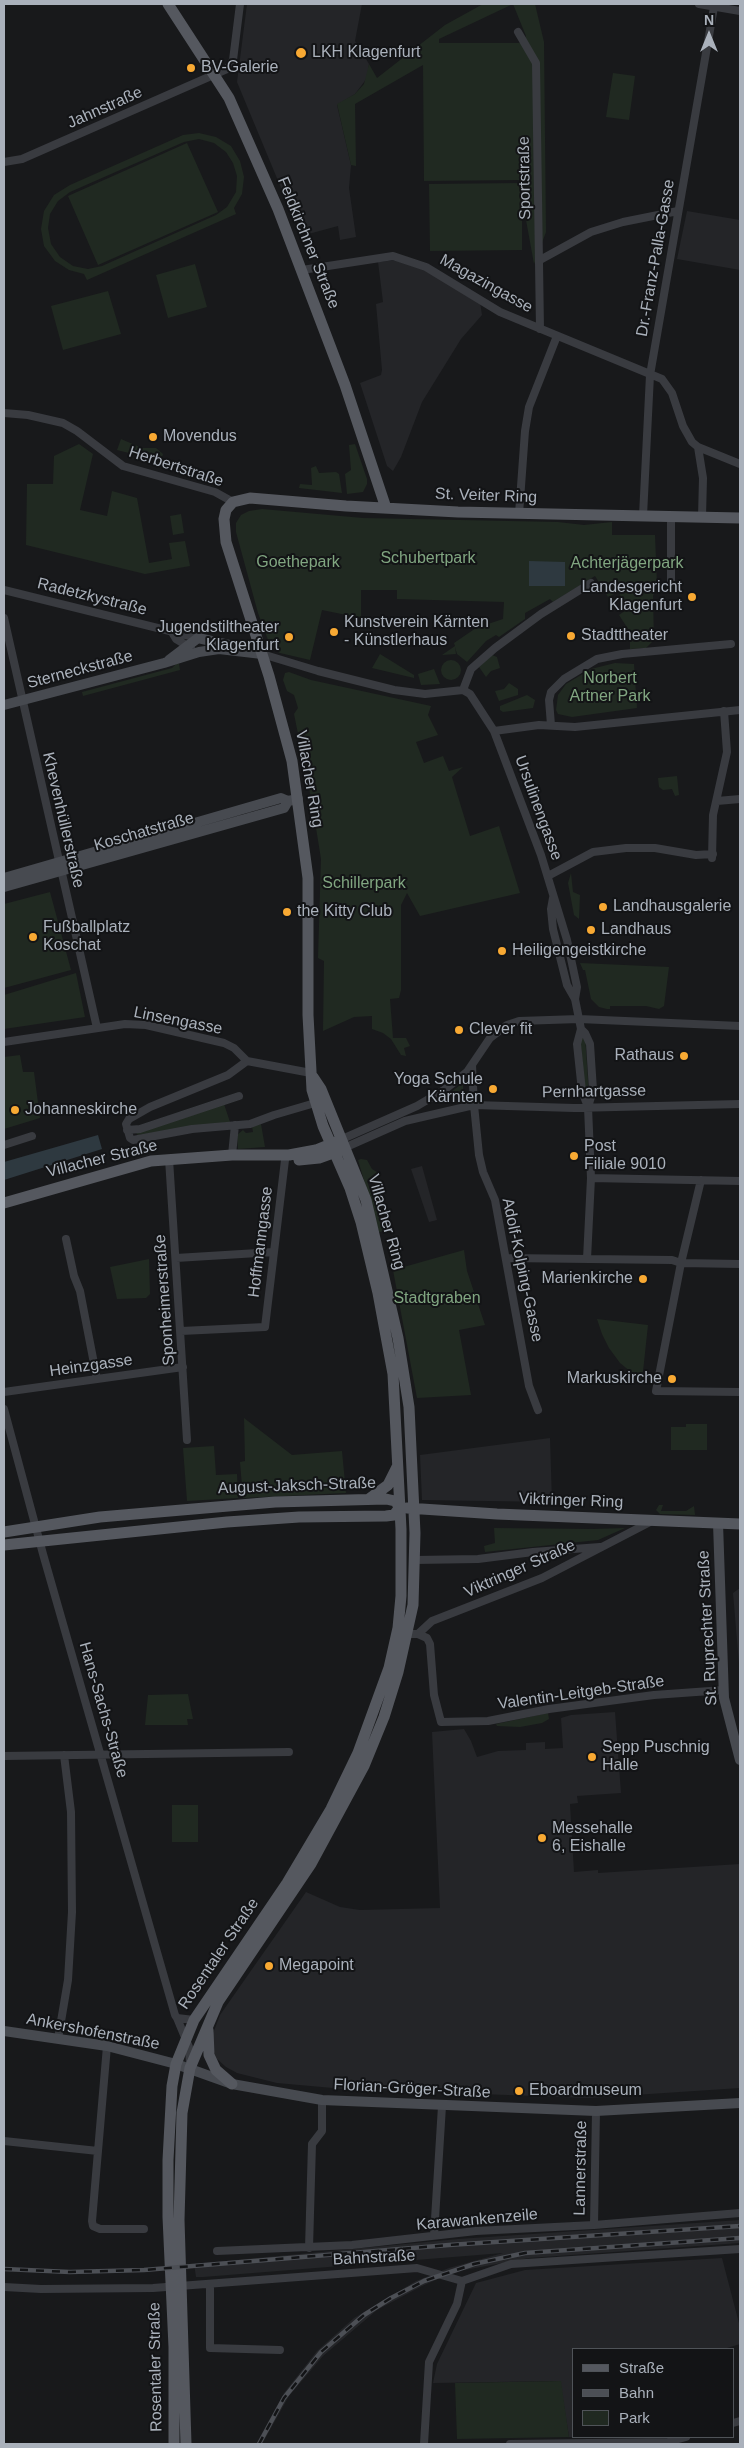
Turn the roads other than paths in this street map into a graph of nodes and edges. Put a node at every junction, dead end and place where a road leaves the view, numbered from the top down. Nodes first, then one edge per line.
1 (168, 4) edge
2 (240, 4) edge
3 (700, 4) edge
4 (714, 7) junction
5 (740, 11) edge
6 (518, 32) dead end
7 (215, 74) junction
8 (4, 162) edge
9 (678, 211) junction
10 (540, 260) junction
11 (302, 270) junction
12 (540, 329) junction
13 (557, 336) junction
14 (650, 375) junction
15 (4, 413) edge
16 (698, 447) junction
17 (740, 464) edge
18 (233, 502) junction
19 (386, 508) junction
20 (519, 514) junction
21 (643, 516) junction
22 (671, 517) junction
23 (702, 517) junction
24 (740, 518) edge
25 (591, 582) dead end
26 (671, 587) dead end
27 (4, 590) edge
28 (4, 618) edge
29 (174, 634) junction
30 (198, 638) junction
31 (731, 644) dead end
32 (186, 646) junction
33 (199, 652) junction
34 (262, 654) junction
35 (164, 663) junction
36 (463, 690) junction
37 (22, 700) junction
38 (4, 705) edge
39 (740, 710) edge
40 (724, 712) junction
41 (551, 725) junction
42 (494, 731) junction
43 (740, 799) edge
44 (293, 800) junction
45 (717, 801) junction
46 (59, 867) junction
47 (548, 876) junction
48 (4, 878) edge
49 (4, 887) edge
50 (579, 1018) junction
51 (740, 1026) edge
52 (96, 1028) junction
53 (581, 1029) junction
54 (4, 1042) edge
55 (247, 1061) junction
56 (472, 1065) junction
57 (311, 1073) junction
58 (239, 1096) dead end
59 (315, 1103) junction
60 (740, 1104) edge
61 (474, 1105) junction
62 (588, 1106) junction
63 (418, 1117) joint
64 (234, 1124) junction
65 (127, 1130) junction
66 (32, 1136) dead end
67 (4, 1145) edge
68 (338, 1146) junction
69 (232, 1155) junction
70 (270, 1156) junction
71 (169, 1159) junction
72 (285, 1160) junction
73 (591, 1178) junction
74 (701, 1180) junction
75 (740, 1180) edge
76 (4, 1203) edge
77 (66, 1239) dead end
78 (274, 1252) junction
79 (176, 1258) junction
80 (507, 1258) junction
81 (587, 1259) junction
82 (681, 1263) junction
83 (740, 1264) edge
84 (181, 1331) junction
85 (183, 1367) junction
86 (97, 1379) junction
87 (4, 1392) edge
88 (740, 1392) edge
89 (4, 1409) edge
90 (538, 1410) dead end
91 (187, 1440) dead end
92 (398, 1464) junction
93 (367, 1499) junction
94 (400, 1507) junction
95 (414, 1508) junction
96 (653, 1521) junction
97 (718, 1523) junction
98 (740, 1524) edge
99 (37, 1526) junction
100 (4, 1532) edge
101 (40, 1540) junction
102 (4, 1544) edge
103 (603, 1546) junction
104 (415, 1560) junction
105 (408, 1634) junction
106 (724, 1690) junction
107 (288, 1752) dead end
108 (64, 1755) junction
109 (101, 1755) junction
110 (4, 1756) edge
111 (740, 1760) edge
112 (177, 2018) junction
113 (194, 2020) junction
114 (209, 2022) junction
115 (4, 2030) edge
116 (58, 2039) junction
117 (187, 2043) junction
118 (107, 2046) junction
119 (176, 2064) junction
120 (194, 2066) junction
121 (232, 2084) junction
122 (322, 2100) junction
123 (740, 2103) edge
124 (442, 2106) junction
125 (596, 2111) junction
126 (4, 2141) edge
127 (98, 2151) junction
128 (740, 2213) edge
129 (594, 2225) junction
130 (144, 2229) dead end
131 (434, 2235) junction
132 (310, 2248) junction
133 (740, 2248) edge
134 (217, 2251) dead end
135 (462, 2280) junction
136 (206, 2284) junction
137 (4, 2288) edge
138 (280, 2350) dead end
139 (683, 2438) edge
140 (174, 2439) edge
141 (668, 2443) edge
142 (167, 2444) edge
143 (186, 2444) edge
144 (424, 2444) edge
145 (510, 2444) edge

1 - 7 main road, Feldkirchner Straße
2 - 7 street, Jahnstraße
3 - 4 street
4 - 5 street
4 - 9 street, Dr.-Franz-Palla-Gasse
6 - 10 street, Sportstraße
7 - 8 street, Jahnstraße
7 - 11 main road, Feldkirchner Straße
9 - 10 street
9 - 14 street, Dr.-Franz-Palla-Gasse
10 - 12 street, Sportstraße
11 - 12 street, Magazingasse
11 - 19 main road, Feldkirchner Straße
12 - 13 street, Magazingasse
13 - 14 street, Magazingasse
13 - 20 street
14 - 16 street, Magazingasse
14 - 21 street, Dr.-Franz-Palla-Gasse
15 - 18 street, Herbertstraße
16 - 17 street
16 - 23 street
18 - 19 main road, St. Veiter Ring
18 - 34 main road, Villacher Ring
19 - 20 main road, St. Veiter Ring
20 - 21 main road, St. Veiter Ring
21 - 22 main road, St. Veiter Ring
22 - 23 main road, St. Veiter Ring
22 - 26 street
23 - 24 main road, St. Veiter Ring
25 - 36 street
27 - 29 street, Radetzkystraße
28 - 37 street, Khevenhüllerstraße
29 - 30 street, Radetzkystraße
29 - 32 street
30 - 32 street, Sterneckstraße
30 - 34 street, Radetzkystraße
31 - 41 street
32 - 33 street
32 - 35 street, Sterneckstraße
33 - 34 street, Sterneckstraße
33 - 35 street, Sterneckstraße
34 - 36 street, Radetzkystraße
34 - 44 main road, Villacher Ring
35 - 37 street, Sterneckstraße
36 - 42 street, Ursulinengasse
37 - 38 street, Sterneckstraße
37 - 46 street, Khevenhüllerstraße
39 - 40 street
40 - 41 street
40 - 45 street
41 - 42 street
42 - 47 street, Ursulinengasse
43 - 45 street
44 - 46 street, Koschatstraße
44 - 57 main road, Villacher Ring
45 - 47 street
46 - 48 street, Koschatstraße
46 - 49 street, Koschatstraße
46 - 52 street, Khevenhüllerstraße
47 - 50 street, Ursulinengasse
50 - 51 street, Villacher Straße
50 - 53 street, Ursulinengasse
50 - 56 street, Villacher Straße
52 - 54 street, Linsengasse
52 - 55 street, Linsengasse
53 - 62 street
53 - 62 street
55 - 57 street
55 - 65 street
56 - 61 street, Adolf-Kolping-Gasse
56 - 68 street, Villacher Straße
57 - 59 main road, Villacher Ring
57 - 68 main road, Villacher Ring
58 - 65 street
59 - 64 street
59 - 68 main road, Villacher Ring
60 - 62 street, Pernhartgasse
61 - 62 street, Pernhartgasse
61 - 63 street, Pernhartgasse
61 - 80 street, Adolf-Kolping-Gasse
62 - 73 street
63 - 68 street, Villacher Straße
64 - 65 street
64 - 69 street
66 - 67 street
68 - 70 main road, Villacher Straße
68 - 72 main road, Villacher Straße
68 - 92 main road, Villacher Ring
68 - 95 main road, Villacher Ring
69 - 70 main road, Villacher Straße
69 - 71 main road, Villacher Straße
70 - 72 main road, Villacher Straße
71 - 76 main road, Villacher Straße
71 - 79 street, Sponheimerstraße
72 - 78 street, Hoffmanngasse
73 - 74 street
73 - 81 street
74 - 75 street
74 - 82 street
77 - 86 street
78 - 79 street
78 - 84 street, Hoffmanngasse
79 - 84 street, Sponheimerstraße
80 - 81 street
80 - 90 street, Adolf-Kolping-Gasse
81 - 82 street
82 - 83 street
82 - 88 street
84 - 85 street, Sponheimerstraße
85 - 86 street, Heinzgasse
85 - 91 street, Sponheimerstraße
86 - 87 street, Heinzgasse
89 - 99 street, Hans-Sachs-Straße
92 - 93 main road
92 - 94 main road, Villacher Ring
93 - 94 main road, August-Jaksch-Straße
93 - 99 main road, August-Jaksch-Straße
94 - 95 main road, Viktringer Ring
94 - 101 main road, August-Jaksch-Straße
94 - 105 main road, Rosentaler Straße
95 - 96 main road, Viktringer Ring
95 - 104 main road, Rosentaler Straße
96 - 97 main road, Viktringer Ring
96 - 103 street, Viktringer Straße
97 - 98 main road, Viktringer Ring
97 - 106 street, St. Ruprechter Straße
99 - 100 main road, August-Jaksch-Straße
99 - 101 street, Hans-Sachs-Straße
101 - 102 main road, August-Jaksch-Straße
101 - 109 street, Hans-Sachs-Straße
103 - 104 street
103 - 105 street, Viktringer Straße
104 - 105 main road, Rosentaler Straße
105 - 106 street, Valentin-Leitgeb-Straße
105 - 113 main road, Rosentaler Straße
105 - 114 main road, Rosentaler Straße
106 - 111 street, St. Ruprechter Straße
107 - 109 street
108 - 109 street
108 - 110 street
108 - 116 street
109 - 112 street, Hans-Sachs-Straße
112 - 113 street
112 - 117 street, Hans-Sachs-Straße
113 - 117 main road, Rosentaler Straße
114 - 120 main road, Rosentaler Straße
114 - 121 main road
115 - 116 street, Ankershofenstraße
116 - 118 street, Ankershofenstraße
117 - 119 main road, Rosentaler Straße
117 - 120 street, Hans-Sachs-Straße
118 - 119 street, Ankershofenstraße
118 - 127 street
119 - 120 street, Florian-Gröger-Straße
119 - 140 main road, Rosentaler Straße
120 - 121 street, Florian-Gröger-Straße
120 - 143 main road, Rosentaler Straße
121 - 122 street, Florian-Gröger-Straße
122 - 124 street, Florian-Gröger-Straße
122 - 132 street
123 - 125 street, Florian-Gröger-Straße
124 - 125 street, Florian-Gröger-Straße
124 - 131 street
125 - 129 street, Lannerstraße
126 - 127 street
127 - 130 street
128 - 129 street, Karawankenzeile
129 - 131 street, Karawankenzeile
131 - 132 street, Karawankenzeile
132 - 134 street, Karawankenzeile
133 - 135 street
135 - 136 street, Bahnstraße
135 - 144 street
136 - 137 street, Bahnstraße
136 - 138 street
139 - 141 street
140 - 142 street
141 - 145 street

